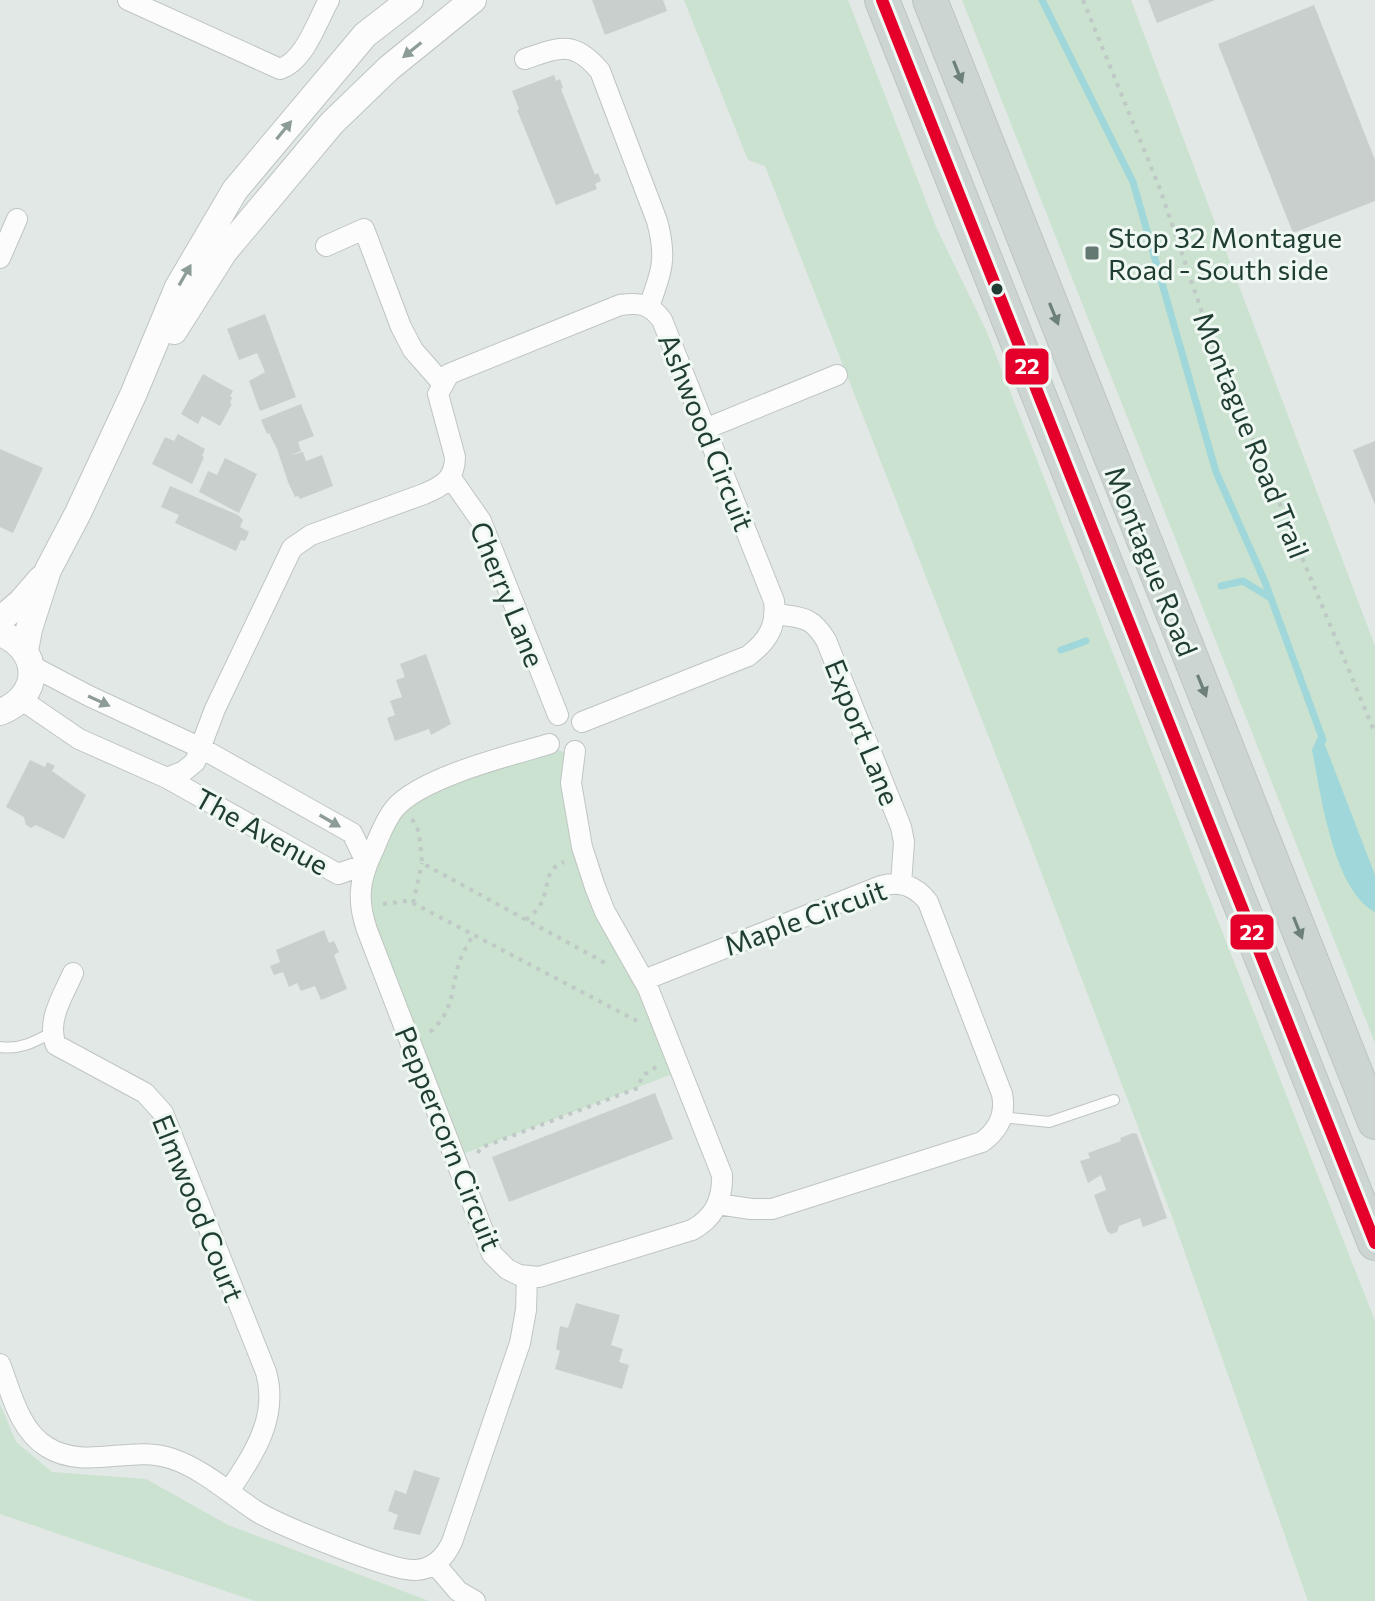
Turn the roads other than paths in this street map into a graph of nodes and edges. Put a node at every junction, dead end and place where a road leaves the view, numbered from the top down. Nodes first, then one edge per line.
1 (128, 0) edge
2 (329, 0) edge
3 (410, 0) edge
4 (473, 0) edge
5 (867, 0) edge
6 (882, 0) edge
7 (930, 0) edge
8 (525, 59) dead end
9 (918, 91) junction
10 (17, 219) dead end
11 (326, 246) dead end
12 (0, 258) edge
13 (649, 306) junction
14 (837, 375) dead end
15 (442, 383) junction
16 (133, 395) junction
17 (705, 429) junction
18 (451, 478) junction
19 (48, 570) junction
20 (776, 614) junction
21 (0, 620) edge
22 (0, 633) edge
23 (28, 658) junction
24 (11, 706) edge
25 (558, 715) junction
26 (582, 722) junction
27 (549, 744) junction
28 (201, 748) junction
29 (575, 751) junction
30 (167, 778) junction
31 (367, 864) junction
32 (901, 884) junction
33 (73, 973) dead end
34 (644, 980) junction
35 (51, 1033) junction
36 (0, 1047) edge
37 (1114, 1100) dead end
38 (1002, 1117) junction
39 (1375, 1122) edge
40 (718, 1204) junction
41 (1375, 1243) edge
42 (527, 1276) junction
43 (0, 1364) edge
44 (229, 1491) junction
45 (435, 1564) junction
46 (475, 1601) edge

1 - 2 street
16 -> 3 street
4 -> 16 street
5 - 9 main road
6 - 9 main road, Montague Road
7 -> 39 main road, Montague Road
8 - 13 street
9 - 41 main road, Montague Road
10 - 12 street
11 - 15 street
13 - 15 street, Ashwood Circuit
13 - 17 street, Ashwood Circuit
14 - 17 street
15 - 18 street
16 - 19 street
17 - 20 street, Ashwood Circuit
18 - 25 street, Cherry Lane
18 - 28 street
19 - 21 street
19 - 23 street
20 - 26 street
20 - 32 street, Export Lane
22 - 23 street
23 - 24 street
23 -> 28 street, The Avenue
24 - 30 street, The Avenue
25 - 26 street
25 - 27 street
26 - 29 street
27 - 29 street
27 - 31 street, Peppercorn Circuit
28 - 30 street
28 -> 31 street, The Avenue
29 - 34 street
30 - 31 street, The Avenue
31 - 42 street, Peppercorn Circuit
32 - 34 street, Maple Circuit
32 - 38 street, Maple Circuit
33 - 35 street
34 - 40 street
35 - 36 lane
35 - 44 street, Elmwood Court
37 - 38 lane
38 - 40 street
40 - 42 street, Peppercorn Circuit
42 - 45 street
43 - 44 street
44 - 45 street
45 - 46 street

